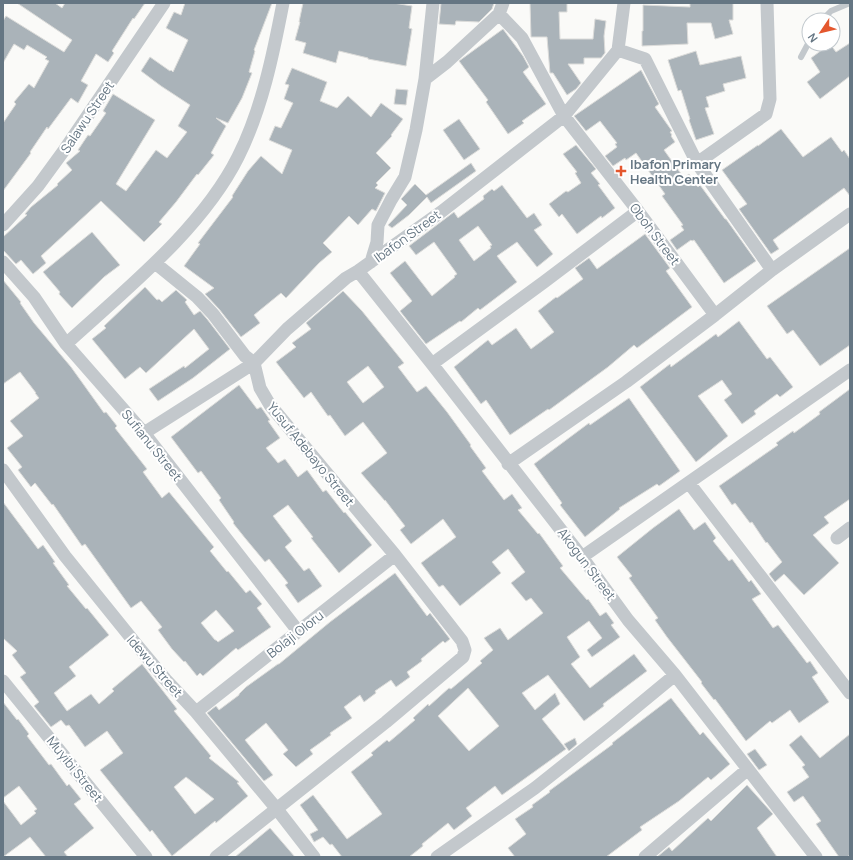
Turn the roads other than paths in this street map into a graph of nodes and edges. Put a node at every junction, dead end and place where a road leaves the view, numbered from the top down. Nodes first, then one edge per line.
1 (164, 3) edge
2 (283, 3) edge
3 (433, 3) edge
4 (624, 3) edge
5 (767, 3) edge
6 (850, 3) edge
7 (501, 9) edge
8 (830, 12) edge
9 (618, 50) junction
10 (804, 52) edge
11 (801, 57) dead end
12 (425, 79) junction
13 (564, 116) junction
14 (697, 163) junction
15 (638, 211) junction
16 (850, 214) edge
17 (3, 225) edge
18 (3, 262) edge
19 (371, 262) junction
20 (155, 263) junction
21 (772, 270) junction
22 (358, 271) junction
23 (715, 316) junction
24 (66, 344) junction
25 (254, 363) junction
26 (432, 364) junction
27 (850, 370) edge
28 (144, 433) junction
29 (508, 464) junction
30 (3, 470) edge
31 (689, 483) junction
32 (850, 528) edge
33 (837, 538) dead end
34 (395, 555) junction
35 (582, 557) junction
36 (298, 631) junction
37 (674, 675) junction
38 (3, 681) edge
39 (850, 693) edge
40 (196, 712) junction
41 (748, 769) junction
42 (276, 808) junction
43 (146, 857) edge
44 (216, 857) edge
45 (314, 857) edge
46 (436, 857) edge
47 (645, 857) edge
48 (816, 857) edge

1 - 17 street, Salawu Street
2 - 20 street
3 - 12 street
4 - 9 street
5 - 14 street
6 - 8 lane
7 - 12 street
7 - 13 street, Oboh Street
9 - 13 street, Ibafon Street
9 - 14 street
10 - 11 lane
12 - 19 street
13 - 15 street, Oboh Street
13 - 19 street, Ibafon Street
14 - 21 street
15 - 23 street, Oboh Street
15 - 26 street
16 - 21 street
18 - 24 street, Sufianu Street
19 - 22 street, Ibafon Street
20 - 24 street
20 - 25 street
21 - 23 street
22 - 25 street, Ibafon Street
22 - 26 street, Akogun Street
23 - 29 street
24 - 28 street, Sufianu Street
25 - 28 street, Ibafon Street
25 - 34 street, Yusuf Adebayo Street
26 - 29 street, Akogun Street
27 - 31 street
28 - 36 street, Sufianu Street
29 - 35 street, Akogun Street
30 - 40 street, Idewu Street
31 - 35 street
31 - 39 street
32 - 33 street
34 - 36 street, Bolaji Oloru
34 - 42 street, Yusuf Adebayo Street
35 - 37 street, Akogun Street
36 - 40 street, Bolaji Oloru
37 - 41 street, Akogun Street
37 - 46 street
38 - 43 street, Muyibi Street
40 - 42 street, Idewu Street
41 - 47 street
41 - 48 street, Akogun Street
42 - 44 street
42 - 45 street, Idewu Street

